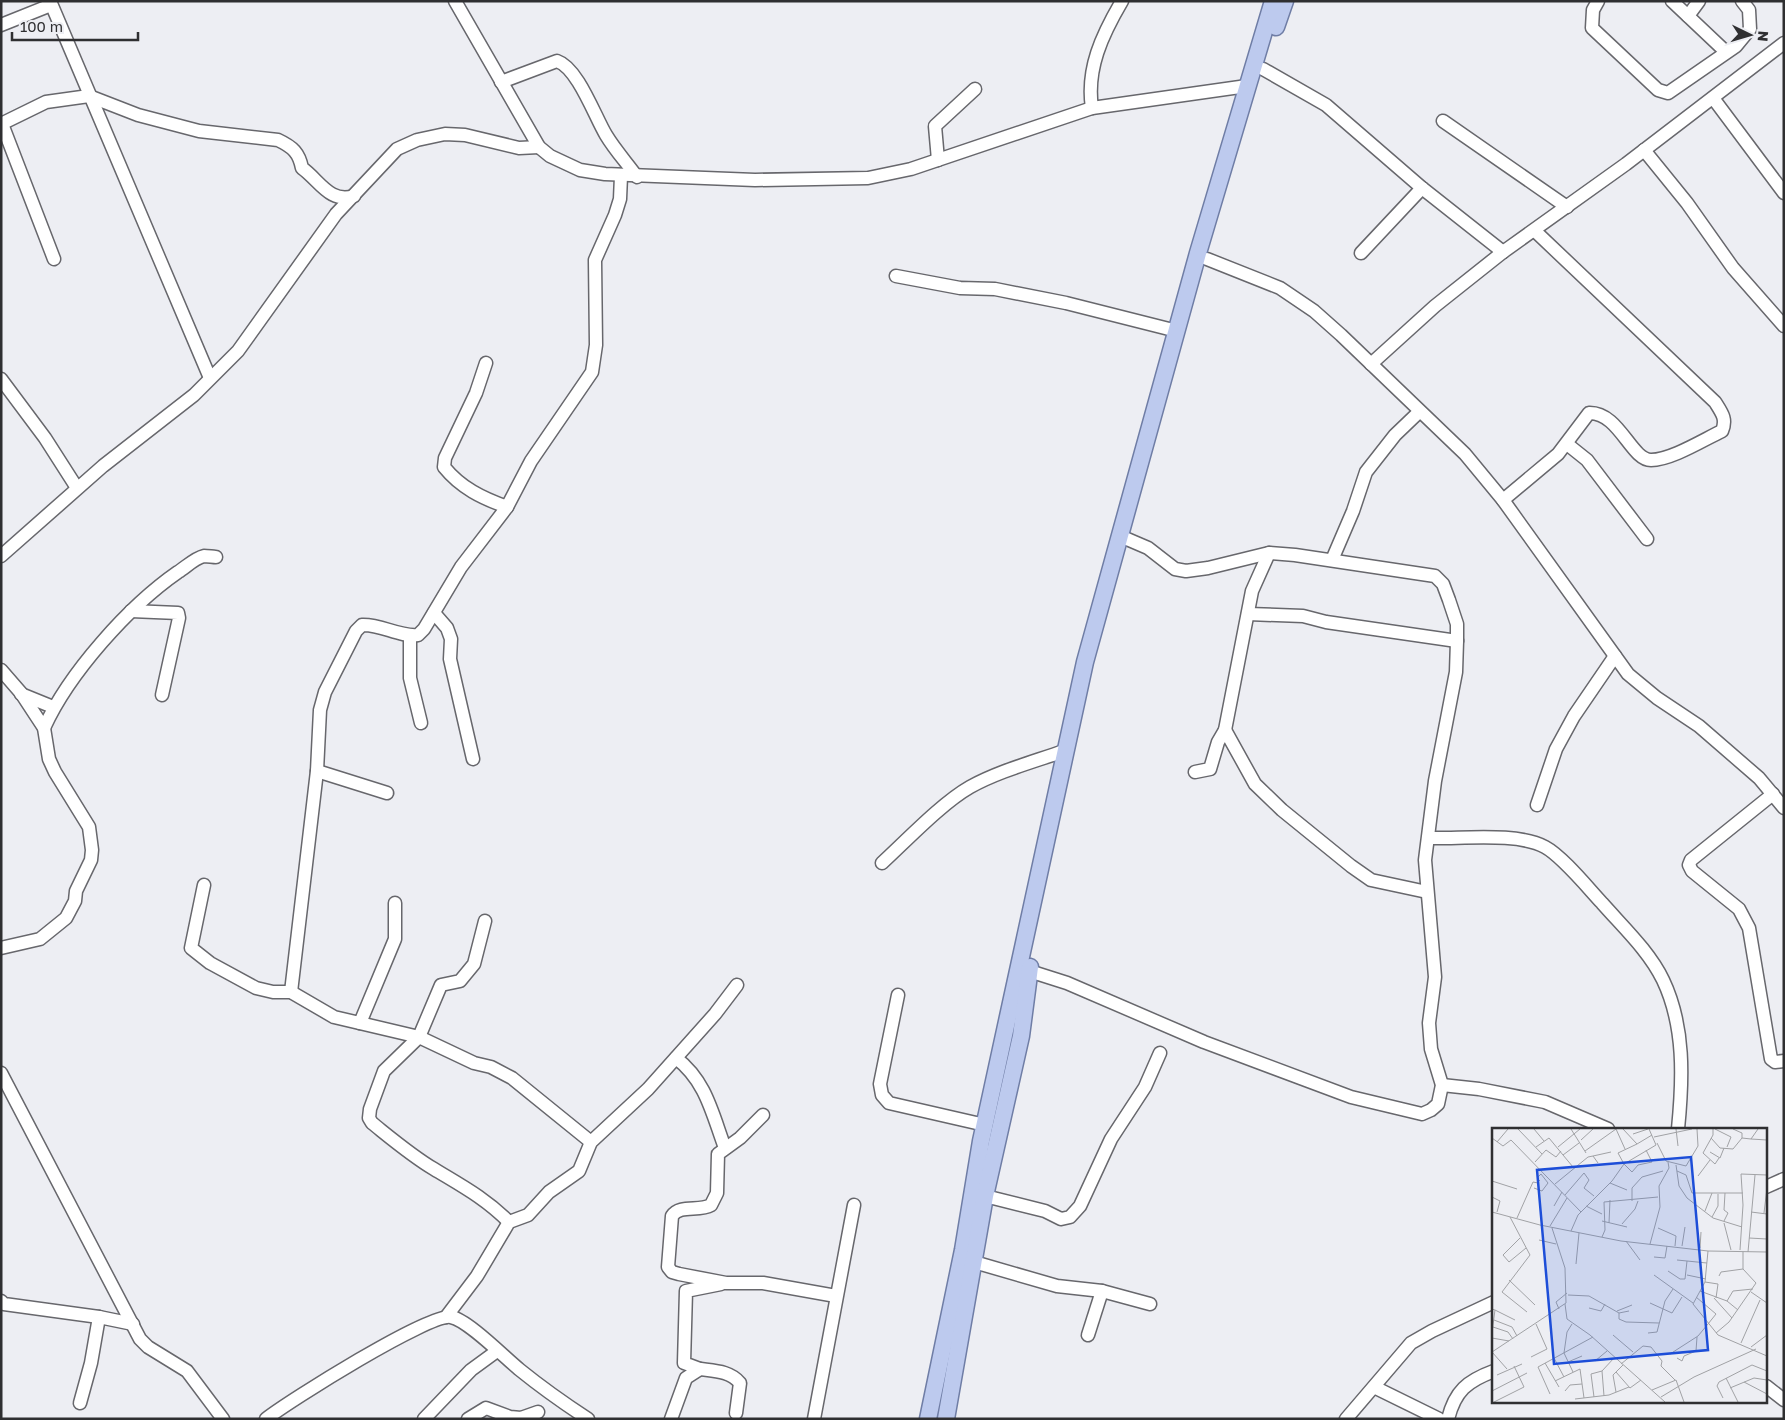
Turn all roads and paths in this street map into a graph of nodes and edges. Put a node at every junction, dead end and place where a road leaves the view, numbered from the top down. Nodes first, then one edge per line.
1 (455, 1) edge
2 (1122, 1) edge
3 (1273, 1) edge
4 (1285, 1) edge
5 (1598, 1) edge
6 (1672, 1) edge
7 (1699, 1) edge
8 (1742, 1) edge
9 (51, 3) edge
10 (1688, 16) junction
11 (1, 25) edge
12 (1784, 44) edge
13 (1726, 52) junction
14 (1263, 69) junction
15 (501, 82) junction
16 (1248, 86) junction
17 (975, 89) dead end
18 (88, 96) junction
19 (1713, 98) junction
20 (1092, 108) junction
21 (1443, 121) dead end
22 (2, 124) edge
23 (528, 130) junction
24 (538, 147) junction
25 (519, 148) junction
26 (1644, 150) junction
27 (938, 160) junction
28 (622, 176) junction
29 (637, 177) junction
30 (1422, 188) junction
31 (1784, 193) edge
32 (354, 196) junction
33 (1567, 207) junction
34 (1535, 231) junction
35 (1503, 252) junction
36 (1361, 253) dead end
37 (1207, 258) junction
38 (54, 259) dead end
39 (896, 276) dead end
40 (1784, 326) edge
41 (1177, 331) junction
42 (486, 363) dead end
43 (1370, 364) junction
44 (210, 378) junction
45 (1, 379) edge
46 (1419, 412) junction
47 (1567, 444) junction
48 (1150, 445) junction
49 (77, 488) junction
50 (1503, 500) junction
51 (507, 507) junction
52 (1, 537) edge
53 (1127, 539) junction
54 (1647, 539) dead end
55 (6, 552) edge
56 (1269, 553) junction
57 (216, 557) dead end
58 (1332, 560) junction
59 (131, 611) junction
60 (434, 613) junction
61 (1248, 614) junction
62 (410, 636) junction
63 (1457, 641) junction
64 (1615, 656) junction
65 (1, 670) edge
66 (21, 694) junction
67 (162, 695) dead end
68 (54, 707) junction
69 (421, 723) dead end
70 (44, 728) junction
71 (1225, 730) junction
72 (1064, 751) junction
73 (473, 759) dead end
74 (318, 771) junction
75 (1195, 772) dead end
76 (387, 793) dead end
77 (1779, 799) edge
78 (1537, 805) dead end
79 (1429, 838) junction
80 (882, 863) dead end
81 (204, 885) dead end
82 (1427, 892) junction
83 (395, 903) dead end
84 (485, 921) dead end
85 (1, 948) edge
86 (1025, 969) junction
87 (738, 985) dead end
88 (292, 992) junction
89 (898, 995) dead end
90 (360, 1023) junction
91 (418, 1038) junction
92 (1160, 1053) dead end
93 (676, 1058) junction
94 (1784, 1061) edge
95 (1, 1073) edge
96 (1442, 1085) junction
97 (763, 1115) dead end
98 (985, 1125) junction
99 (1606, 1128) edge
100 (1678, 1128) edge
101 (591, 1142) junction
102 (726, 1148) junction
103 (1784, 1179) edge
104 (1768, 1186) edge
105 (985, 1196) junction
106 (854, 1205) dead end
107 (509, 1222) junction
108 (974, 1262) junction
109 (726, 1283) junction
110 (1102, 1291) junction
111 (836, 1296) junction
112 (1492, 1303) edge
113 (2, 1304) edge
114 (1150, 1304) dead end
115 (446, 1316) junction
116 (99, 1317) junction
117 (133, 1324) junction
118 (1088, 1336) dead end
119 (498, 1351) junction
120 (700, 1369) junction
121 (1492, 1372) edge
122 (1374, 1387) junction
123 (1768, 1388) edge
124 (550, 1392) junction
125 (1784, 1400) edge
126 (80, 1403) dead end
127 (736, 1414) dead end
128 (535, 1415) edge
129 (223, 1419) edge
130 (266, 1419) edge
131 (424, 1419) edge
132 (468, 1419) edge
133 (588, 1419) edge
134 (670, 1419) edge
135 (814, 1419) edge
136 (928, 1419) edge
137 (946, 1419) edge
138 (1346, 1419) edge
139 (1439, 1419) edge
140 (1448, 1419) edge

1 - 15 street
2 - 20 street
3 - 16 main road
4 - 14 main road
5 - 13 street
6 - 10 street
7 - 10 street
8 - 13 street
9 - 11 street
9 - 18 street
10 - 13 street
12 - 19 street
14 - 30 street
14 - 37 main road
15 - 23 street
15 - 29 street
16 - 20 street
16 - 41 main road
17 - 27 street
18 - 22 street
18 - 32 street
18 - 44 street
19 - 26 street
19 - 31 street
20 - 27 street
21 - 33 street
22 - 38 street
23 - 24 street
23 - 25 street
24 - 25 street
24 - 28 street
25 - 32 street
26 - 33 street
26 - 40 street
27 - 29 street
28 - 29 street
28 - 51 street
30 - 35 street
30 - 36 street
32 - 44 street
33 - 34 street
34 - 35 street
34 - 47 street
35 - 43 street
37 - 43 street
37 - 48 main road
39 - 41 street
41 - 48 main road
42 - 51 street
43 - 46 street
44 - 49 street
45 - 49 street
46 - 50 street
46 - 58 street
47 - 50 street
47 - 54 street
48 - 53 main road
48 - 72 main road
49 - 55 street
50 - 64 street
51 - 60 street
52 - 55 street
53 - 56 street
53 - 86 main road
56 - 58 street
56 - 61 street
57 - 59 street
58 - 63 street
59 - 67 street
59 - 68 street
60 - 62 street
60 - 73 street
61 - 63 street
61 - 71 street
62 - 69 street
62 - 74 street
63 - 79 street
64 - 77 street
64 - 78 street
65 - 66 street
66 - 68 street
66 - 70 street
68 - 70 street
70 - 85 street
71 - 75 street
71 - 82 street
72 - 80 street
72 - 86 main road
74 - 76 street
74 - 88 street
77 - 94 street
79 - 82 street
79 - 100 street
81 - 88 street
82 - 96 street
83 - 90 street
84 - 91 street
86 - 96 street
86 - 98 main road
86 - 105 main road
87 - 93 street
88 - 90 street
89 - 98 street
90 - 91 street
91 - 101 street
91 - 107 street
92 - 105 street
93 - 101 street
93 - 102 street
95 - 117 street
96 - 99 street
97 - 102 street
98 - 136 main road
101 - 107 street
102 - 109 street
103 - 104 street
105 - 108 main road
106 - 111 street
107 - 115 street
108 - 110 street
108 - 137 main road
109 - 111 street
109 - 120 street
110 - 114 street
110 - 118 street
111 - 135 street
112 - 122 street
113 - 116 street
115 - 119 street
115 - 130 street
116 - 117 street
116 - 126 street
117 - 129 street
119 - 124 street
119 - 131 street
120 - 127 street
120 - 134 street
121 - 140 street
122 - 138 street
122 - 139 street
123 - 125 street
124 - 128 street
124 - 133 street
128 - 132 street

